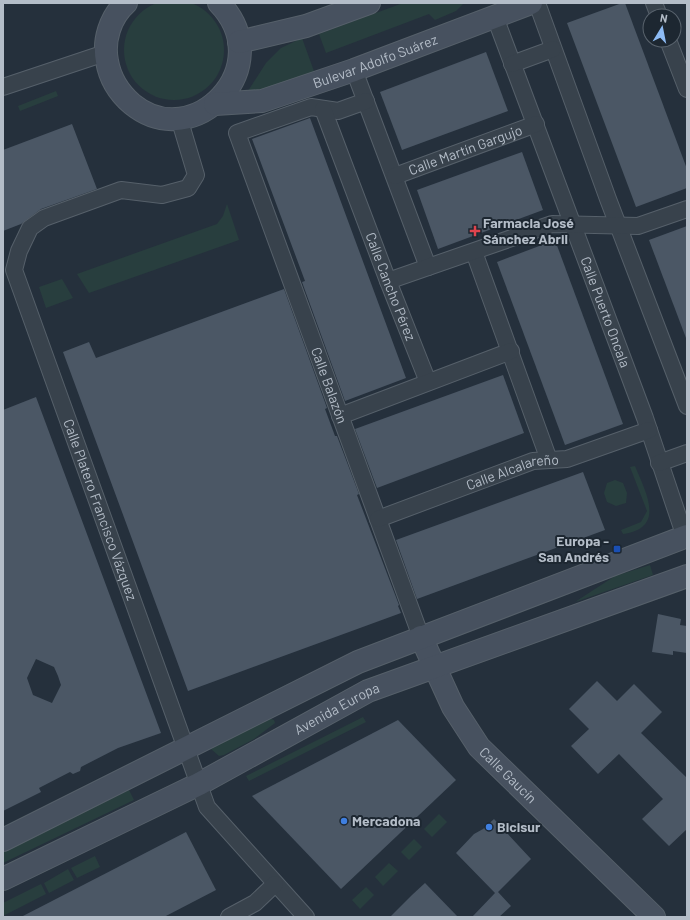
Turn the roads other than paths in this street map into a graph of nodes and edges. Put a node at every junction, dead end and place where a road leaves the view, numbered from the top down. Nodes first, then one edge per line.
1 (126, 3) edge
2 (219, 3) edge
3 (369, 3) edge
4 (531, 3) edge
5 (537, 3) edge
6 (495, 17) junction
7 (239, 42) junction
8 (673, 48) edge
9 (553, 49) junction
10 (105, 53) junction
11 (512, 64) junction
12 (683, 66) edge
13 (354, 70) junction
14 (3, 88) edge
15 (687, 89) edge
16 (366, 101) junction
17 (215, 104) junction
18 (323, 109) junction
19 (179, 118) junction
20 (536, 124) junction
21 (394, 176) junction
22 (687, 209) edge
23 (574, 224) junction
24 (618, 227) junction
25 (474, 252) junction
26 (428, 267) junction
27 (388, 281) junction
28 (510, 352) junction
29 (428, 382) junction
30 (687, 406) edge
31 (340, 416) junction
32 (649, 430) junction
33 (687, 453) edge
34 (548, 460) junction
35 (659, 463) junction
36 (378, 519) junction
37 (686, 538) edge
38 (687, 576) edge
39 (421, 637) junction
40 (434, 667) junction
41 (186, 749) junction
42 (198, 784) junction
43 (3, 840) edge
44 (3, 879) edge
45 (275, 884) junction
46 (229, 917) edge
47 (306, 917) edge
48 (654, 917) edge

1 - 10 main road
2 - 7 main road
3 - 7 main road
4 - 6 main road, Bulevar Adolfo Suárez
5 - 9 street
6 - 11 street, Calle Puerto Oncala
6 - 13 main road, Bulevar Adolfo Suárez
7 - 17 main road
8 - 12 street
9 - 11 street
9 - 24 street
10 - 14 street
10 - 19 main road
11 - 20 street, Calle Puerto Oncala
12 - 15 street
13 - 16 street
13 - 17 main road, Bulevar Adolfo Suárez
16 - 18 street
16 - 21 street
17 - 19 main road
18 - 27 street, Calle Cancho Pérez
18 - 31 street, Calle Balazón
19 - 41 street, Calle Platero Francisco Vázquez
20 - 21 street, Calle Martín Gargujo
20 - 23 street, Calle Puerto Oncala
21 - 26 street
22 - 24 street
23 - 24 street
23 - 25 street
23 - 32 street, Calle Puerto Oncala
24 - 30 street
25 - 26 street
25 - 28 street
26 - 27 street
27 - 29 street, Calle Cancho Pérez
28 - 29 street
28 - 34 street
29 - 31 street
31 - 36 street, Calle Balazón
32 - 34 street, Calle Alcalareño
32 - 35 street, Calle Puerto Oncala
33 - 35 street
34 - 36 street, Calle Alcalareño
35 - 37 street, Calle Puerto Oncala
36 - 39 street, Calle Balazón
37 - 39 main road
38 - 40 main road, Avenida Europa
39 - 40 main road, Calle Gaucín
39 - 41 main road
40 - 42 main road, Avenida Europa
40 - 48 main road, Calle Gaucín
41 - 42 street, Calle Platero Francisco Vázquez
41 - 43 main road
42 - 44 main road, Avenida Europa
42 - 45 street, Calle Platero Francisco Vázquez
45 - 46 street
45 - 47 street, Calle Platero Francisco Vázquez

